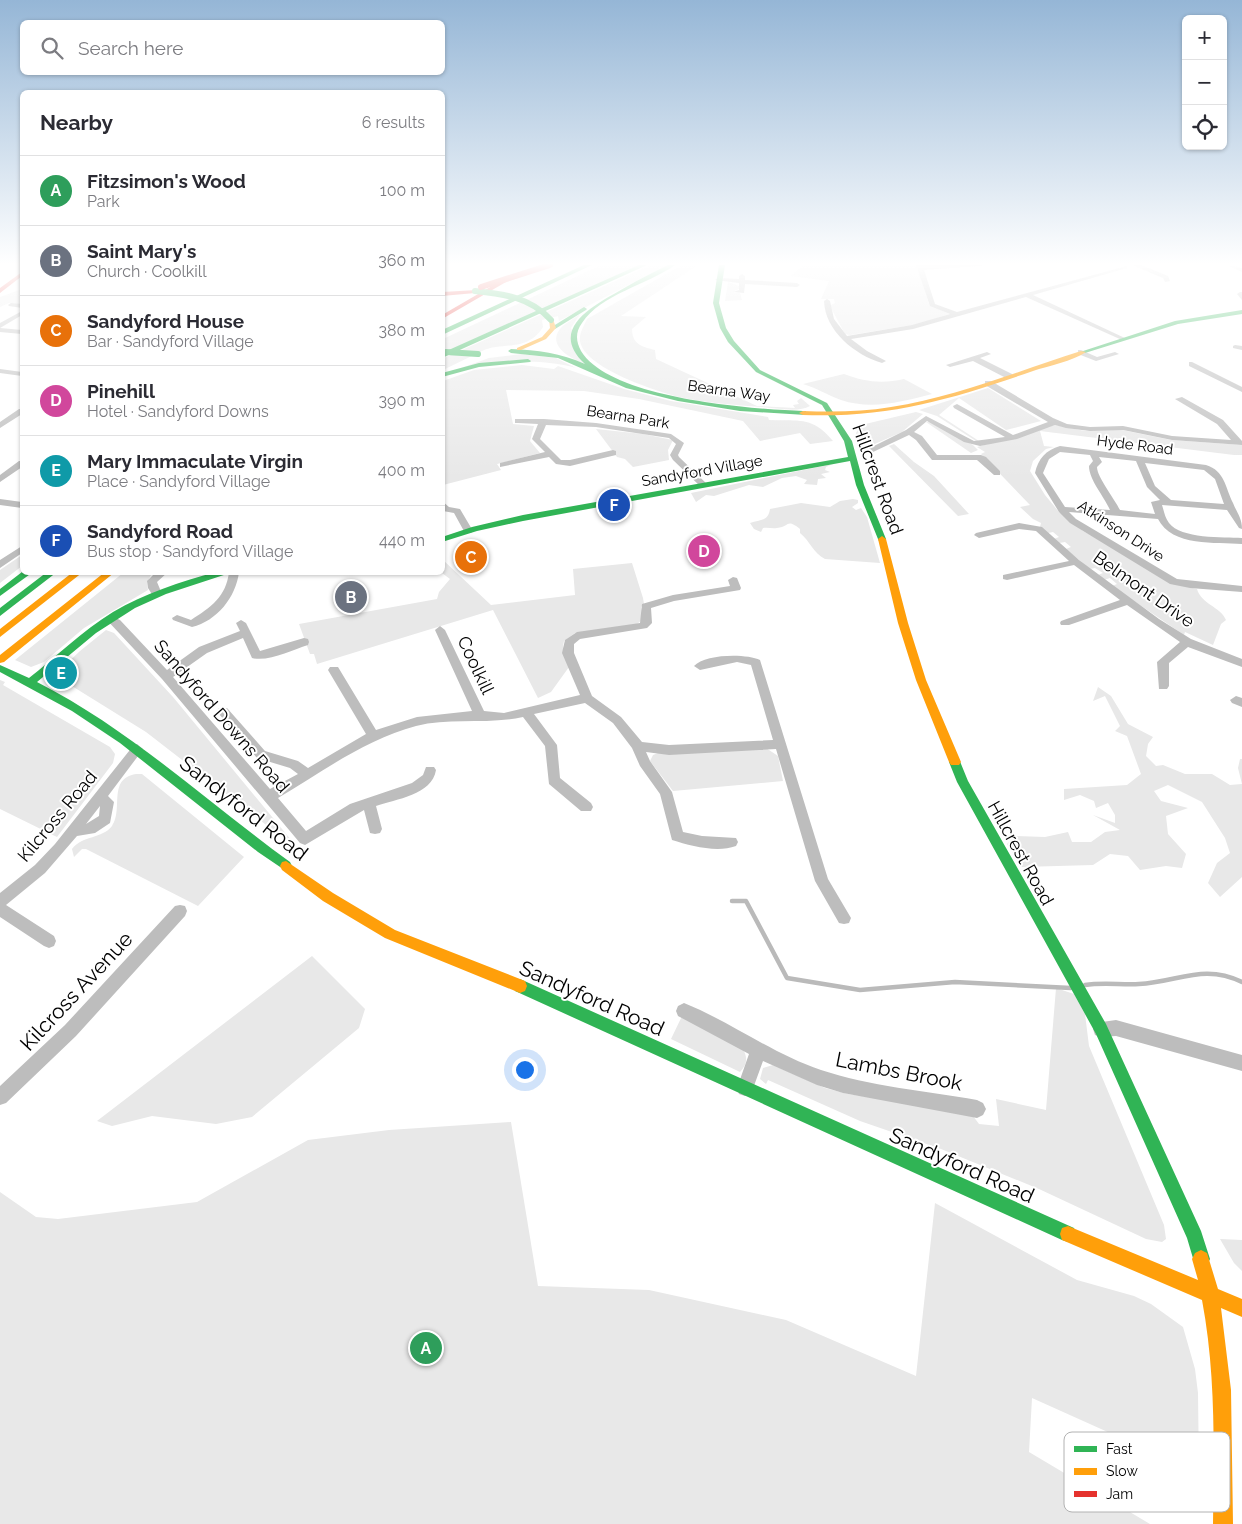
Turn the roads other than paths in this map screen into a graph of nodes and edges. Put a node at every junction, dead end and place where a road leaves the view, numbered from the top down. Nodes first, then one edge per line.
1 (486, 336) edge
2 (541, 336) edge
3 (552, 336) edge
4 (573, 336) edge
5 (728, 336) edge
6 (856, 336) edge
7 (1118, 336) edge
8 (1133, 336) edge
9 (845, 338) joint
10 (1124, 339) junction
11 (445, 351) edge
12 (507, 352) junction
13 (1082, 352) junction
14 (987, 354) dead end
15 (1115, 354) dead end
16 (445, 355) edge
17 (973, 358) junction
18 (567, 359) junction
19 (882, 361) dead end
20 (20, 364) edge
21 (950, 365) dead end
22 (1192, 368) dead end
23 (4, 372) edge
24 (445, 373) edge
25 (445, 373) edge
26 (20, 374) edge
27 (1009, 376) junction
28 (621, 383) junction
29 (988, 383) junction
30 (636, 389) junction
31 (1242, 390) edge
32 (1179, 399) dead end
33 (957, 406) dead end
34 (20, 412) edge
35 (834, 414) junction
36 (9, 420) junction
37 (20, 421) edge
38 (518, 421) dead end
39 (544, 421) junction
40 (1054, 422) junction
41 (0, 426) edge
42 (910, 432) junction
43 (1011, 436) junction
44 (1240, 442) edge
45 (1060, 449) joint
46 (870, 450) dead end
47 (613, 453) dead end
48 (1093, 453) junction
49 (549, 454) junction
50 (853, 458) junction
51 (1139, 460) junction
52 (20, 464) edge
53 (503, 465) dead end
54 (997, 473) dead end
55 (0, 479) edge
56 (704, 485) junction
57 (1168, 501) junction
58 (0, 502) edge
59 (20, 505) edge
60 (1230, 507) junction
61 (445, 508) edge
62 (1062, 510) junction
63 (1116, 512) junction
64 (1162, 517) junction
65 (1242, 526) edge
66 (468, 531) junction
67 (979, 535) dead end
68 (445, 539) edge
69 (1242, 541) edge
70 (20, 550) edge
71 (1076, 562) junction
72 (0, 565) edge
73 (1016, 566) dead end
74 (1024, 574) junction
75 (25, 575) edge
76 (49, 575) edge
77 (75, 575) edge
78 (81, 575) edge
79 (107, 575) edge
80 (159, 575) edge
81 (218, 575) edge
82 (234, 575) edge
83 (1008, 578) dead end
84 (733, 580) dead end
85 (1242, 589) edge
86 (0, 594) edge
87 (157, 594) junction
88 (43, 601) junction
89 (1127, 601) junction
90 (1063, 612) dead end
91 (0, 613) edge
92 (110, 618) junction
93 (178, 618) dead end
94 (440, 630) dead end
95 (0, 634) edge
96 (304, 642) dead end
97 (1187, 642) junction
98 (0, 660) edge
99 (1242, 663) edge
100 (700, 666) dead end
101 (0, 668) edge
102 (334, 670) dead end
103 (166, 676) junction
104 (32, 682) junction
105 (1163, 686) dead end
106 (587, 698) junction
107 (222, 711) dead end
108 (526, 713) junction
109 (480, 715) junction
110 (373, 736) junction
111 (780, 744) junction
112 (638, 746) junction
113 (137, 749) junction
114 (430, 770) dead end
115 (308, 774) junction
116 (270, 796) junction
117 (369, 802) junction
118 (586, 807) dead end
119 (376, 829) dead end
120 (731, 842) dead end
121 (0, 902) edge
122 (0, 908) edge
123 (180, 911) dead end
124 (844, 918) dead end
125 (49, 941) dead end
126 (684, 1011) dead end
127 (1101, 1029) junction
128 (758, 1050) junction
129 (1242, 1063) edge
130 (745, 1088) junction
131 (0, 1097) edge
132 (977, 1109) dead end
133 (1210, 1295) junction
134 (1242, 1308) edge
135 (1223, 1432) edge

1 - 16 main road
2 - 12 main road
3 - 18 main road, Bearna Way
4 - 28 main road
5 - 35 main road
6 - 9 street
7 - 10 street
8 - 10 main road, Bearna Way
9 - 19 street
10 - 13 main road, Bearna Way
11 - 12 main road, bridge
12 - 18 main road, Bearna Way
12 - 24 main road
13 - 15 street
13 - 27 main road, Bearna Way
14 - 17 street
17 - 21 street
17 - 27 street
18 - 28 main road, Bearna Way
20 - 23 street
22 - 31 street
23 - 26 street
25 - 30 main road
27 - 29 main road, Bearna Way
28 - 30 main road, Bearna Way
29 - 35 main road, Bearna Way
29 - 40 street
30 - 35 main road, Bearna Way
32 - 44 street
33 - 43 street
34 - 36 street
35 - 50 main road, Hillcrest Road
36 - 37 street
36 - 41 street
38 - 39 street, Bearna Park
39 - 49 street
39 - 56 street, Bearna Park
40 - 43 street
40 - 44 street
42 - 43 street
42 - 46 street
42 - 54 street
45 - 48 street, Hyde Road
45 - 62 street, Atkinson Drive
47 - 49 street
48 - 51 street, Hyde Road
48 - 63 street
49 - 53 street
50 - 56 main road, Sandyford Village
50 - 127 main road, Hillcrest Road
51 - 57 street
51 - 60 street, Hyde Road
52 - 55 street
56 - 66 main road, Sandyford Village
57 - 60 street
57 - 64 street
58 - 59 street
60 - 65 street
61 - 66 street
62 - 63 street
62 - 85 street, Atkinson Drive
63 - 64 street
64 - 69 street
66 - 68 main road, Sandyford Village
67 - 71 street, Belmont Drive
70 - 72 street
71 - 74 street
71 - 89 street, Belmont Drive
73 - 74 street
74 - 83 street
75 - 86 main road
76 - 91 main road
77 - 88 main road
78 - 88 main road
79 - 98 main road
80 - 87 street
81 - 87 main road
82 - 93 street
84 - 106 street
87 - 92 main road
88 - 95 main road
89 - 90 street
89 - 97 street, Belmont Drive
92 - 103 street, Sandyford Downs Road
92 - 104 main road
94 - 109 street, Coolkill
96 - 103 street
97 - 99 street, Belmont Drive
97 - 105 street
100 - 111 street
101 - 104 main road, Sandyford Road
102 - 110 street
103 - 116 street, Sandyford Downs Road
104 - 113 main road, Sandyford Road
106 - 108 street, Coolkill
106 - 112 street
107 - 115 street
108 - 109 street, Coolkill
108 - 118 street
109 - 110 street, Coolkill
110 - 115 street, Coolkill
111 - 112 street
111 - 124 street
112 - 120 street
113 - 121 street, Kilcross Road
113 - 130 main road, Sandyford Road
114 - 117 street
115 - 116 street, Coolkill
116 - 117 street, Sandyford Downs Road
117 - 119 street
122 - 125 street
123 - 131 street, Kilcross Avenue
126 - 128 street, Lambs Brook
127 - 129 street
127 - 133 main road, Hillcrest Road
128 - 130 street
128 - 132 street, Lambs Brook
130 - 133 main road, Sandyford Road
133 - 134 main road, Sandyford Road
133 - 135 main road, Hillcrest Road

